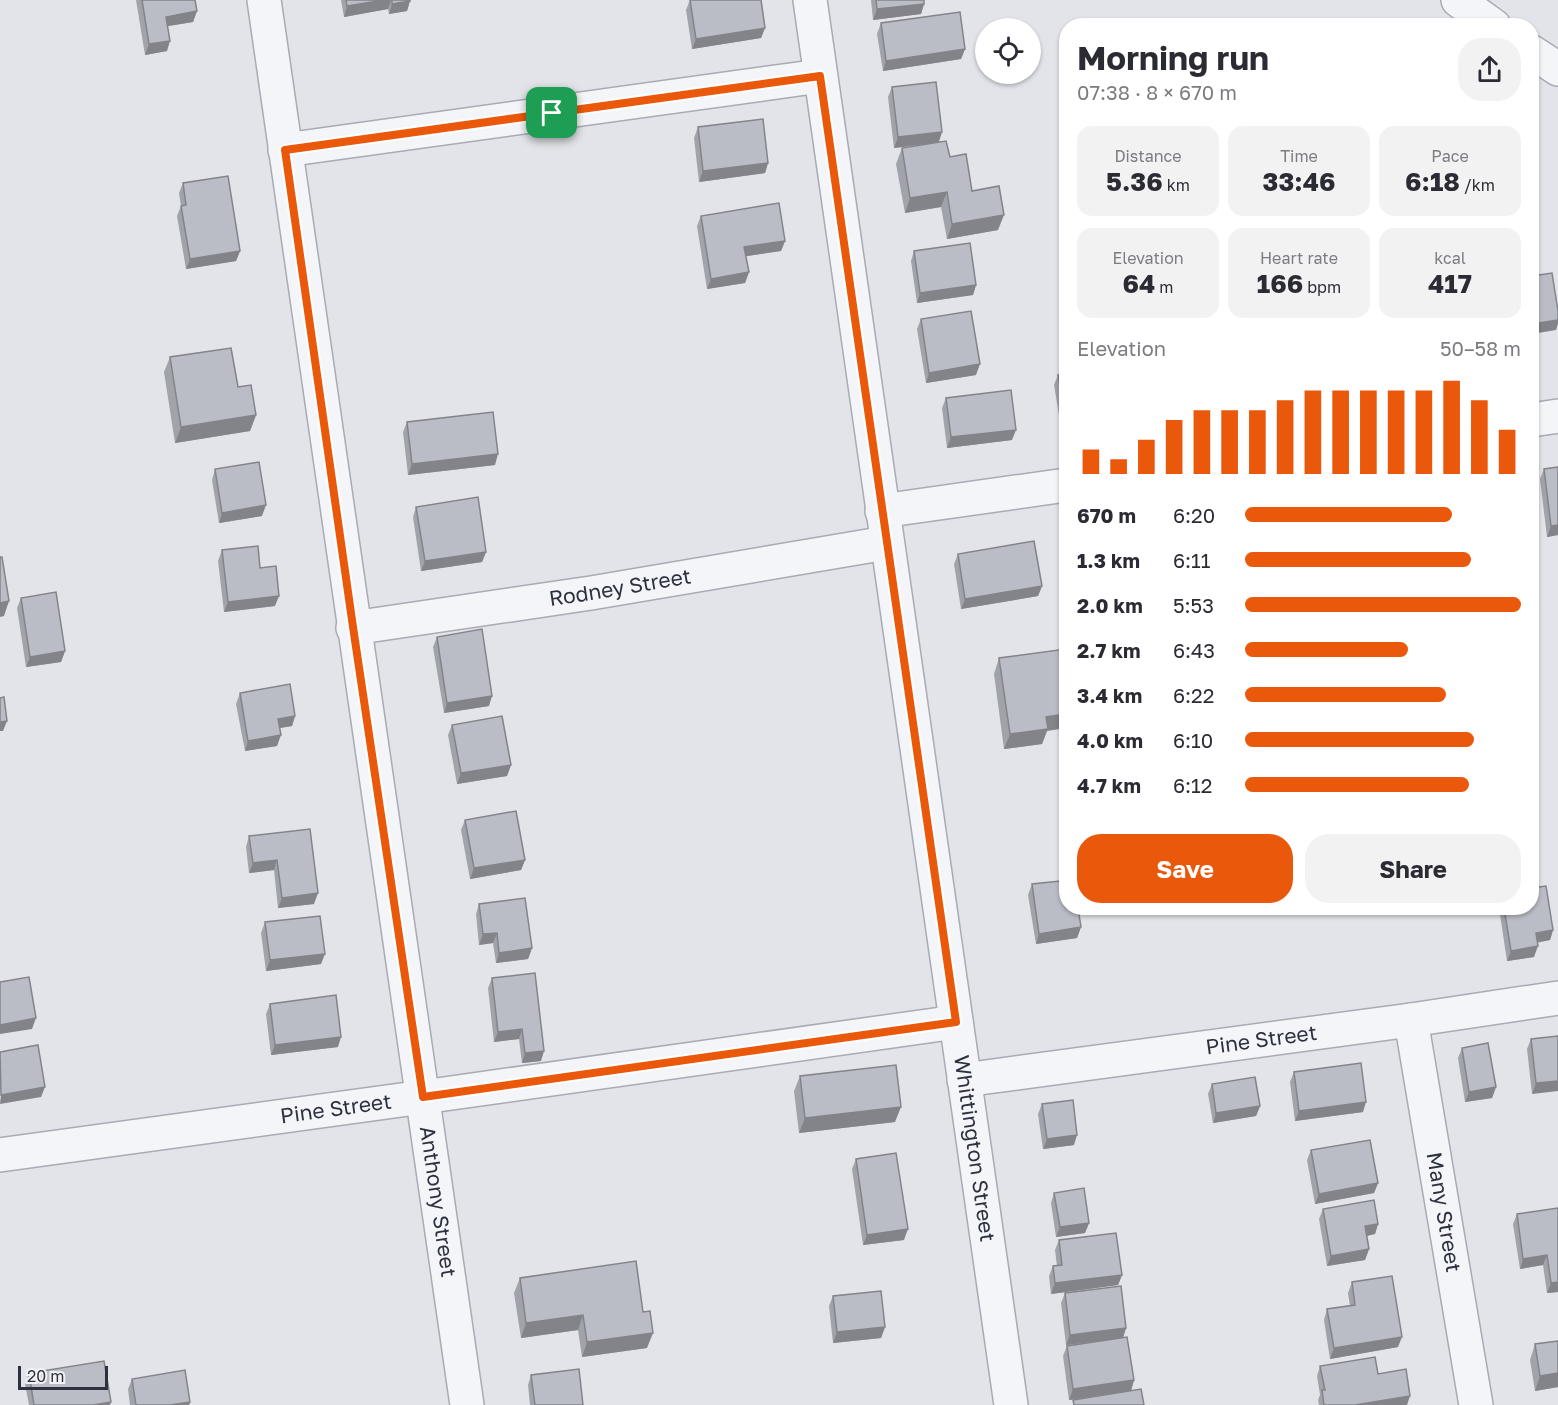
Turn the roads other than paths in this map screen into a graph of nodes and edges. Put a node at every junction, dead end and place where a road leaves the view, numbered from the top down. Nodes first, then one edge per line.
1 (264, 0) edge
2 (810, 0) edge
3 (1458, 0) edge
4 (1483, 18) edge
5 (1539, 57) edge
6 (1558, 69) edge
7 (820, 76) junction
8 (285, 150) junction
9 (1558, 416) edge
10 (1539, 419) edge
11 (1059, 486) edge
12 (882, 510) junction
13 (886, 543) junction
14 (353, 627) junction
15 (1558, 998) edge
16 (1411, 1020) junction
17 (956, 1022) junction
18 (964, 1080) junction
19 (423, 1097) junction
20 (0, 1155) edge
21 (467, 1405) edge
22 (1011, 1405) edge
23 (1476, 1405) edge

1 - 8 street, Anthony Street
2 - 7 street, Whittington Street
3 - 4 street
5 - 6 street
7 - 8 street
7 - 12 street, Whittington Street
8 - 14 street, Anthony Street
9 - 10 street
11 - 12 street
12 - 13 street, Whittington Street
13 - 14 street, Rodney Street
13 - 17 street, Whittington Street
14 - 19 street, Anthony Street
15 - 16 street, Pine Street
16 - 18 street, Pine Street
16 - 23 street, Many Street
17 - 18 street, Whittington Street
17 - 19 street, Pine Street
18 - 22 street, Whittington Street
19 - 20 street, Pine Street
19 - 21 street, Anthony Street

